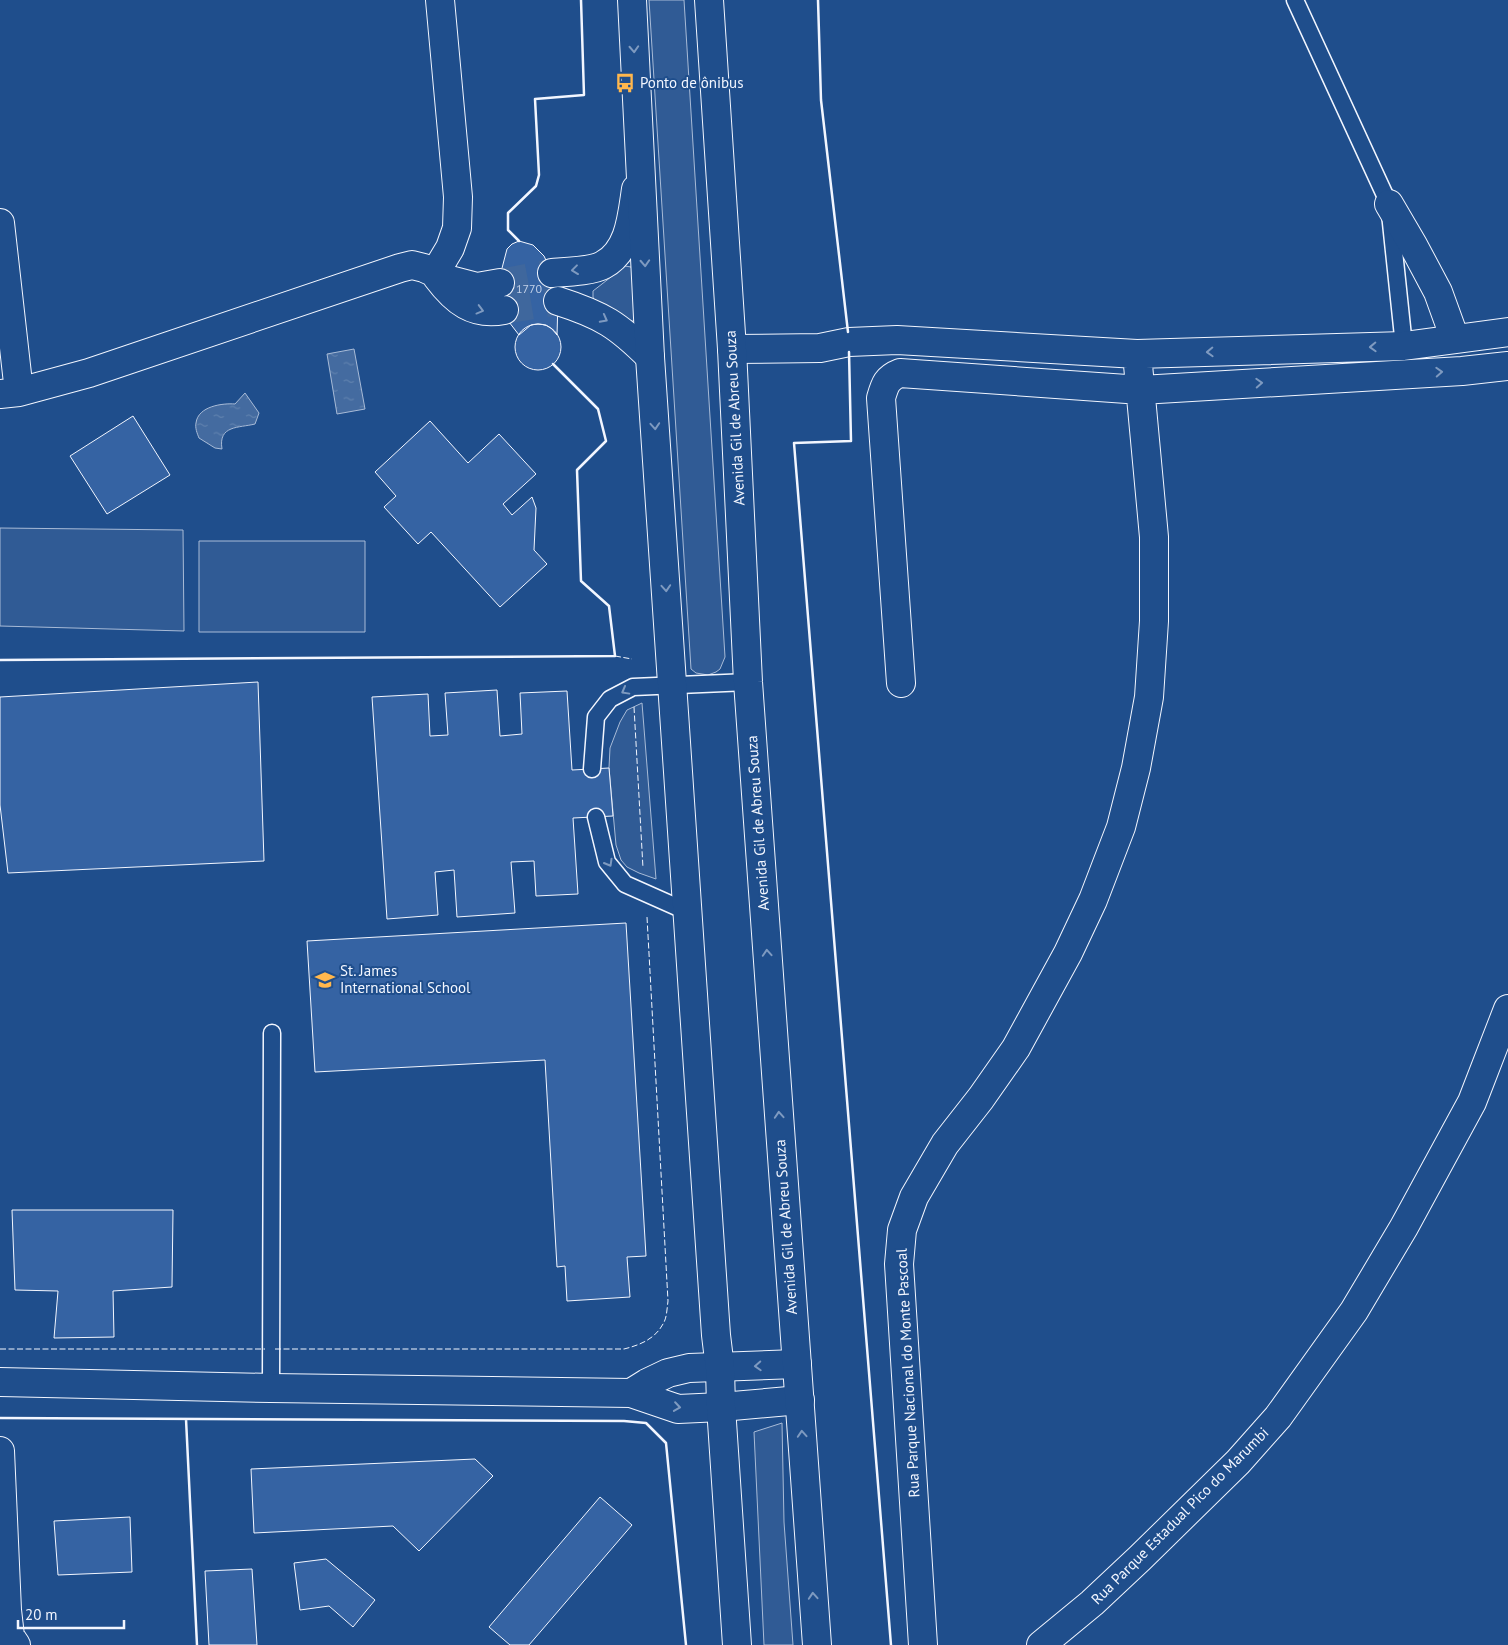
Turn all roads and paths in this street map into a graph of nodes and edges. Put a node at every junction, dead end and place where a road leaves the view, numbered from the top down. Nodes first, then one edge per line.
1 (440, 0) edge
2 (632, 0) edge
3 (696, 0) edge
4 (709, 0) edge
5 (1296, 0) edge
6 (711, 30) junction
7 (640, 168) junction
8 (1389, 204) junction
9 (0, 223) edge
10 (435, 273) junction
11 (552, 273) tunnel mouth
12 (500, 283) tunnel mouth
13 (558, 301) tunnel mouth
14 (504, 310) tunnel mouth
15 (1508, 332) edge
16 (1455, 339) junction
17 (1404, 346) junction
18 (732, 349) junction
19 (1137, 354) junction
20 (650, 357) junction
21 (1508, 366) edge
22 (1140, 390) junction
23 (9, 393) edge
24 (748, 682) junction
25 (900, 683) dead end
26 (672, 686) junction
27 (592, 769) dead end
28 (596, 817) dead end
29 (688, 912) junction
30 (1508, 1009) edge
31 (272, 1033) dead end
32 (797, 1364) junction
33 (720, 1368) junction
34 (0, 1382) edge
35 (271, 1388) junction
36 (631, 1393) junction
37 (800, 1400) junction
38 (721, 1407) junction
39 (0, 1451) edge
40 (16, 1645) edge
41 (737, 1645) edge
42 (817, 1645) edge
43 (923, 1645) edge
44 (1042, 1645) edge

1 - 10 street
2 -> 7 street
3 - 6 street
4 - 6 street, Avenida Gil de Abreu Souza
5 - 8 lane
6 - 18 street, Avenida Gil de Abreu Souza
7 -> 11 street
7 -> 20 street
8 - 16 street
8 - 17 lane
9 - 23 street
10 - 12 street
10 -> 14 street
10 - 23 street
13 -> 20 street
15 - 16 street
16 - 17 street
17 -> 19 street
18 - 19 street
18 - 24 street, Avenida Gil de Abreu Souza
19 - 22 street, Rua Parque Nacional do Monte Pascoal
20 -> 26 street
22 -> 21 street
22 - 25 street
22 - 43 street, Rua Parque Nacional do Monte Pascoal
24 - 26 lane
32 -> 24 street, Avenida Gil de Abreu Souza
26 -> 27 lane
26 - 29 street
28 -> 29 lane
29 - 33 street
30 - 44 street, Rua Parque Estadual Pico do Marumbi
31 - 35 lane
32 -> 33 street
32 - 37 street, Avenida Gil de Abreu Souza
33 - 36 street
33 - 38 street
34 - 35 street
35 - 36 street
36 -> 38 street
37 - 38 street
42 -> 37 street, Avenida Gil de Abreu Souza
38 - 41 street
39 - 40 street

